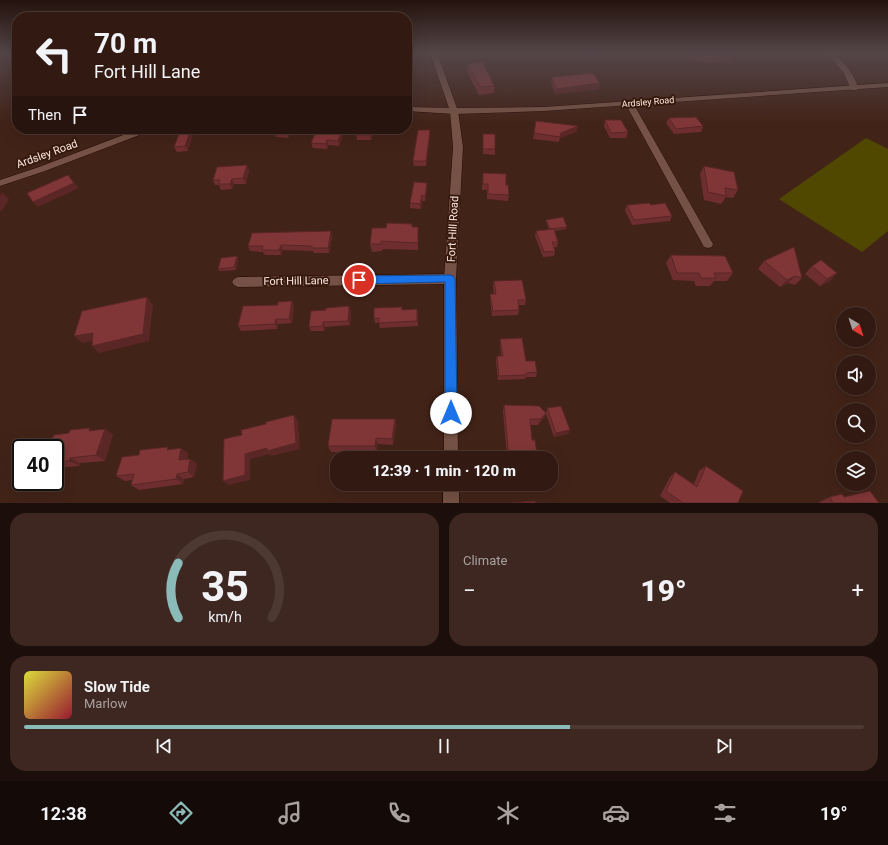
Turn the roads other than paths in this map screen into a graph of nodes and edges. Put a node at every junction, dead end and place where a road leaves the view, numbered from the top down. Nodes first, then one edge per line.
1 (441, 76) edge
2 (850, 76) edge
3 (888, 85) edge
4 (854, 88) junction
5 (629, 103) junction
6 (412, 109) edge
7 (454, 111) junction
8 (134, 134) edge
9 (0, 183) edge
10 (708, 244) dead end
11 (450, 279) junction
12 (238, 282) dead end
13 (451, 451) edge
14 (451, 491) edge
15 (451, 503) edge

1 - 7 street, Fort Hill Road
2 - 4 street
3 - 4 street, Ardsley Road
4 - 5 street, Ardsley Road
5 - 7 street, Ardsley Road
5 - 10 street
6 - 7 street, Ardsley Road
7 - 11 street, Fort Hill Road
8 - 9 street, Ardsley Road
11 - 12 street, Fort Hill Lane
11 - 13 street, Fort Hill Road
14 - 15 street

